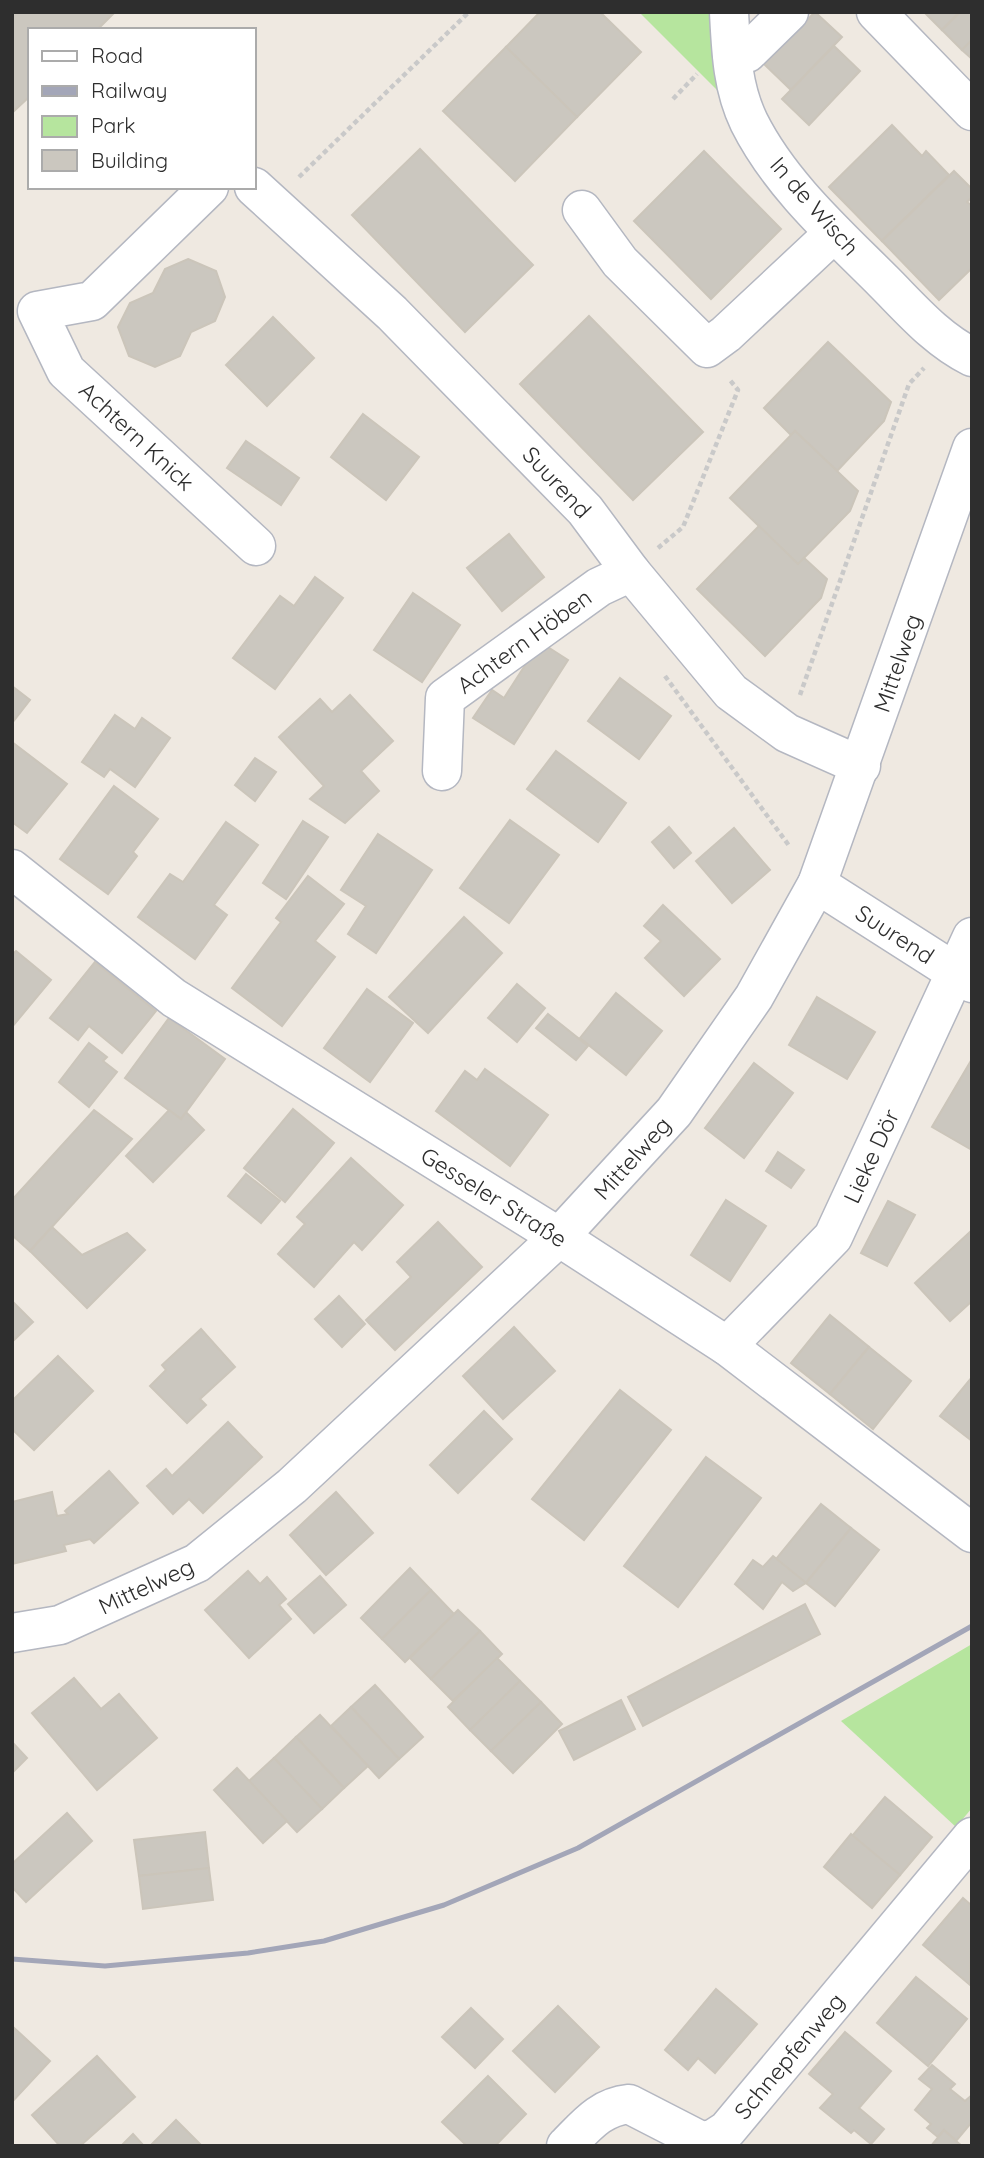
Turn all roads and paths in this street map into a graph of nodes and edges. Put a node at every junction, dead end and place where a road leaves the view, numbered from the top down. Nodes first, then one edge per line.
1 (470, 12) edge
2 (729, 12) edge
3 (789, 12) edge
4 (876, 12) edge
5 (732, 54) junction
6 (972, 111) edge
7 (207, 189) edge
8 (262, 196) edge
9 (582, 210) dead end
10 (834, 233) junction
11 (24, 308) edge
12 (707, 348) junction
13 (959, 351) edge
14 (972, 448) edge
15 (256, 546) dead end
16 (631, 572) junction
17 (664, 675) dead end
18 (787, 733) junction
19 (861, 766) junction
20 (442, 771) dead end
21 (12, 869) edge
22 (817, 884) junction
23 (972, 937) edge
24 (964, 978) edge
25 (559, 1237) junction
26 (727, 1346) junction
27 (972, 1532) edge
28 (12, 1633) edge
29 (972, 1838) edge
30 (566, 2146) edge

1 - 8 path
2 - 5 street, In de Wisch
3 - 5 street
4 - 6 street
5 - 10 street, In de Wisch
7 - 11 street, Achtern Knick
8 - 16 street, Suurend
9 - 12 street
10 - 12 street
10 - 13 street, In de Wisch
11 - 15 street, Achtern Knick
12 - 16 path
13 - 18 path
14 - 19 street, Mittelweg
16 - 18 street, Suurend
16 - 20 street, Achtern Höben
17 - 22 path
18 - 19 street, Suurend
19 - 22 street, Mittelweg
21 - 25 street, Gesseler Straße
22 - 24 street, Suurend
22 - 25 street, Mittelweg
23 - 24 street, Lieke Dör
24 - 26 street, Lieke Dör
25 - 26 street, Gesseler Straße
25 - 28 street, Mittelweg
26 - 27 street, Gesseler Straße
29 - 30 street, Schnepfenweg

